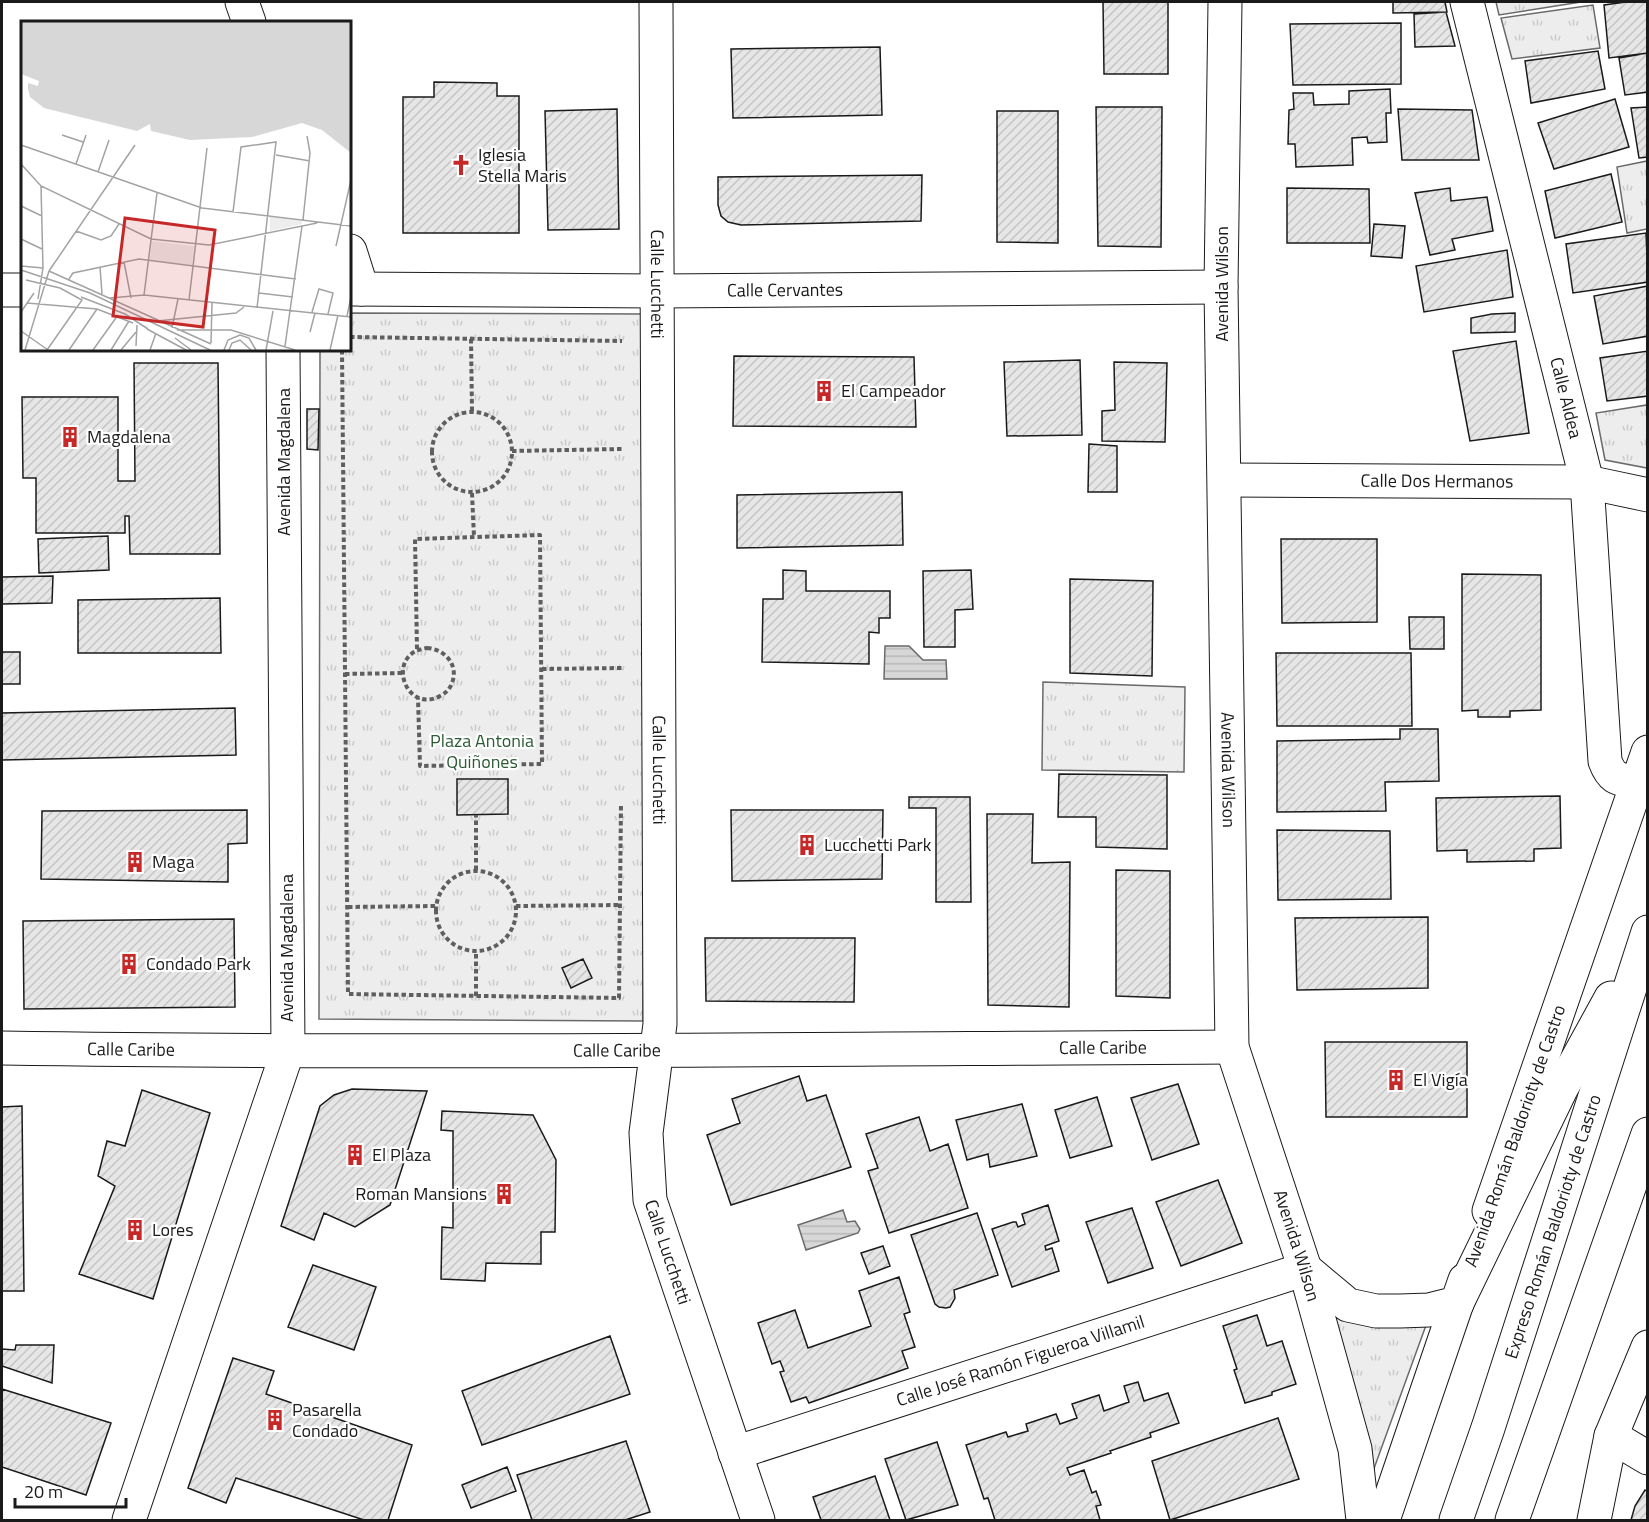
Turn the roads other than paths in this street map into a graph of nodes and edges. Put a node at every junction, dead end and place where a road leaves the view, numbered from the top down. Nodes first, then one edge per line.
1 (656, 2) edge
2 (1225, 2) edge
3 (1467, 2) edge
4 (351, 257) edge
5 (1221, 287) junction
6 (356, 289) edge
7 (2, 290) edge
8 (21, 290) edge
9 (657, 291) junction
10 (283, 351) edge
11 (1225, 480) junction
12 (1587, 482) junction
13 (1647, 495) edge
14 (1647, 752) edge
15 (1637, 783) junction
16 (1647, 931) edge
17 (1232, 1047) junction
18 (2, 1048) edge
19 (288, 1050) junction
20 (656, 1050) junction
21 (1647, 1134) edge
22 (1647, 1194) edge
23 (1305, 1269) junction
24 (1457, 1303) junction
25 (1583, 1320) junction
26 (1647, 1347) edge
27 (1611, 1436) junction
28 (735, 1452) junction
29 (1647, 1458) edge
30 (129, 1521) edge
31 (758, 1521) edge
32 (1363, 1521) edge
33 (1383, 1521) edge
34 (1456, 1521) edge
35 (1512, 1521) edge
36 (1537, 1521) edge
37 (1594, 1521) edge

1 - 9 main road, Calle Lucchetti
2 - 5 main road, Avenida Wilson
3 - 12 main road, Calle Aldea
4 - 6 main road
5 - 9 main road, Calle Cervantes
5 - 11 main road, Avenida Wilson
6 - 9 main road, Calle Cervantes
7 - 8 main road
9 - 20 main road, Calle Lucchetti
10 - 19 main road, Avenida Magdalena
11 - 12 main road, Calle Dos Hermanos
11 - 17 main road, Avenida Wilson
12 - 13 main road, Calle Dos Hermanos
12 - 15 main road, Calle Aldea
14 - 15 main road, Avenida Román Baldorioty de Castro
15 - 24 main road, Avenida Román Baldorioty de Castro
16 - 24 main road
16 - 34 main road, Expreso Román Baldorioty de Castro
17 - 20 main road, Calle Caribe
17 - 23 main road, Avenida Wilson
18 - 19 main road, Calle Caribe
19 - 20 main road, Calle Caribe
19 - 30 main road, Avenida Magdalena
20 - 28 main road, Calle Lucchetti
21 - 25 main road
22 - 25 main road
23 - 24 main road
23 - 28 main road, Calle José Ramón Figueroa Villamil
23 - 32 main road, Avenida Wilson
24 - 33 main road, Avenida Román Baldorioty de Castro
25 - 35 main road
25 - 36 main road
26 - 27 main road
27 - 29 main road
27 - 37 main road
28 - 31 main road, Calle Lucchetti

